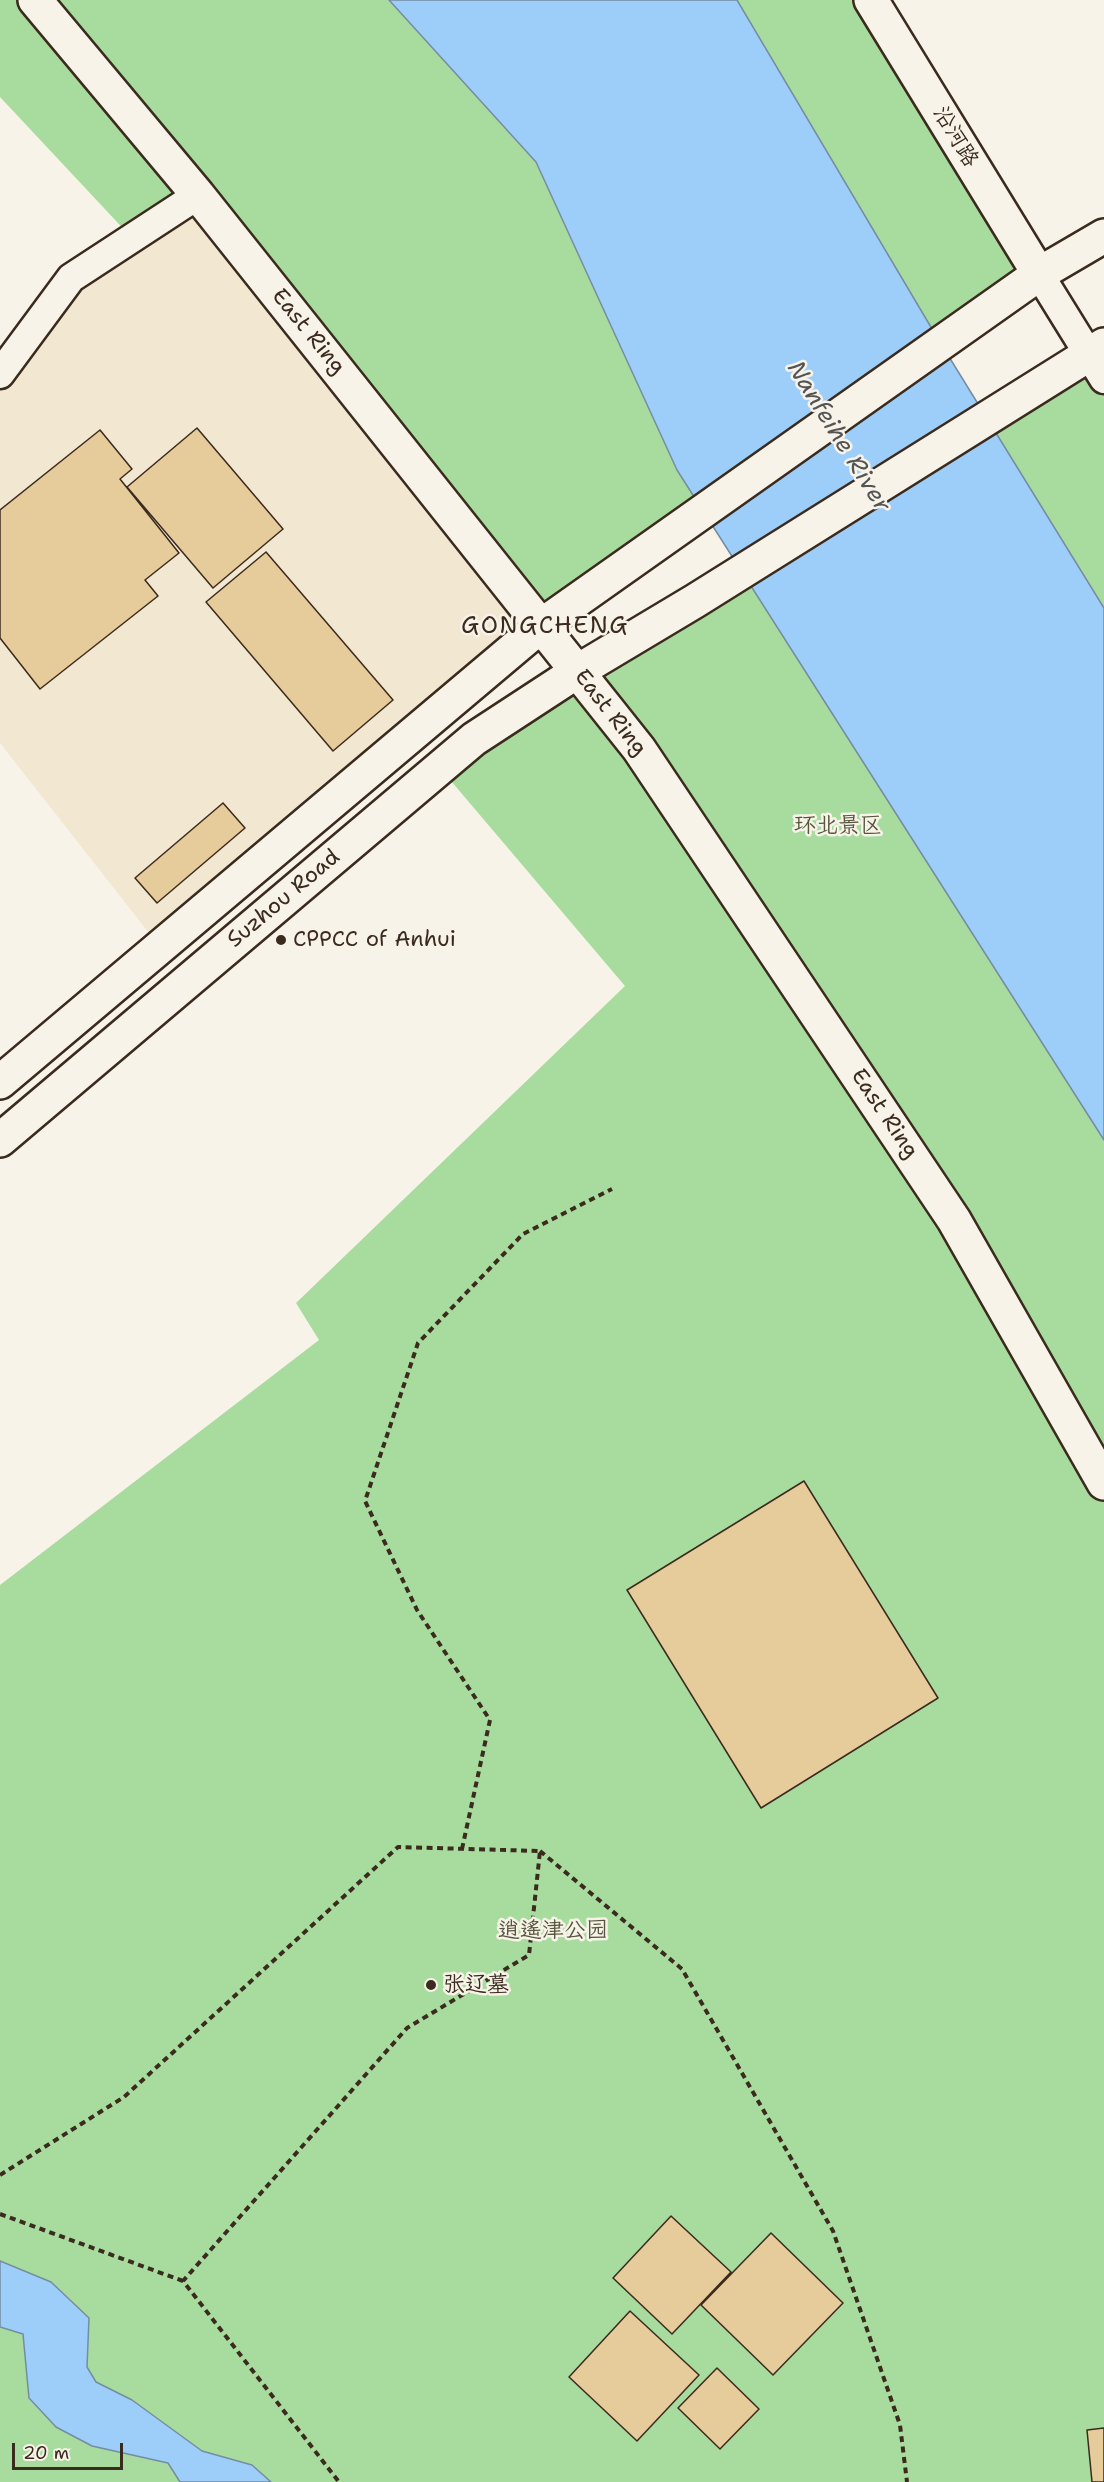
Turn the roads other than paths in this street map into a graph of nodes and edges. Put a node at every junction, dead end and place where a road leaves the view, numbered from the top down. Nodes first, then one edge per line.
1 (35, 0) edge
2 (871, 0) edge
3 (198, 195) junction
4 (1104, 236) edge
5 (1039, 274) junction
6 (1099, 359) edge
7 (0, 374) edge
8 (542, 625) junction
9 (578, 671) junction
10 (0, 1082) edge
11 (0, 1140) edge
12 (1104, 1483) edge

1 - 3 main road, East Ring
2 - 5 main road, 沿河路
3 - 7 street
3 - 8 main road, East Ring
4 - 5 main road
5 - 6 street
5 - 8 main road, Suzhou Road
6 - 9 main road, Suzhou Road
8 - 9 main road, East Ring
8 - 10 main road, Suzhou Road
9 - 11 main road, Suzhou Road
9 - 12 main road, East Ring

